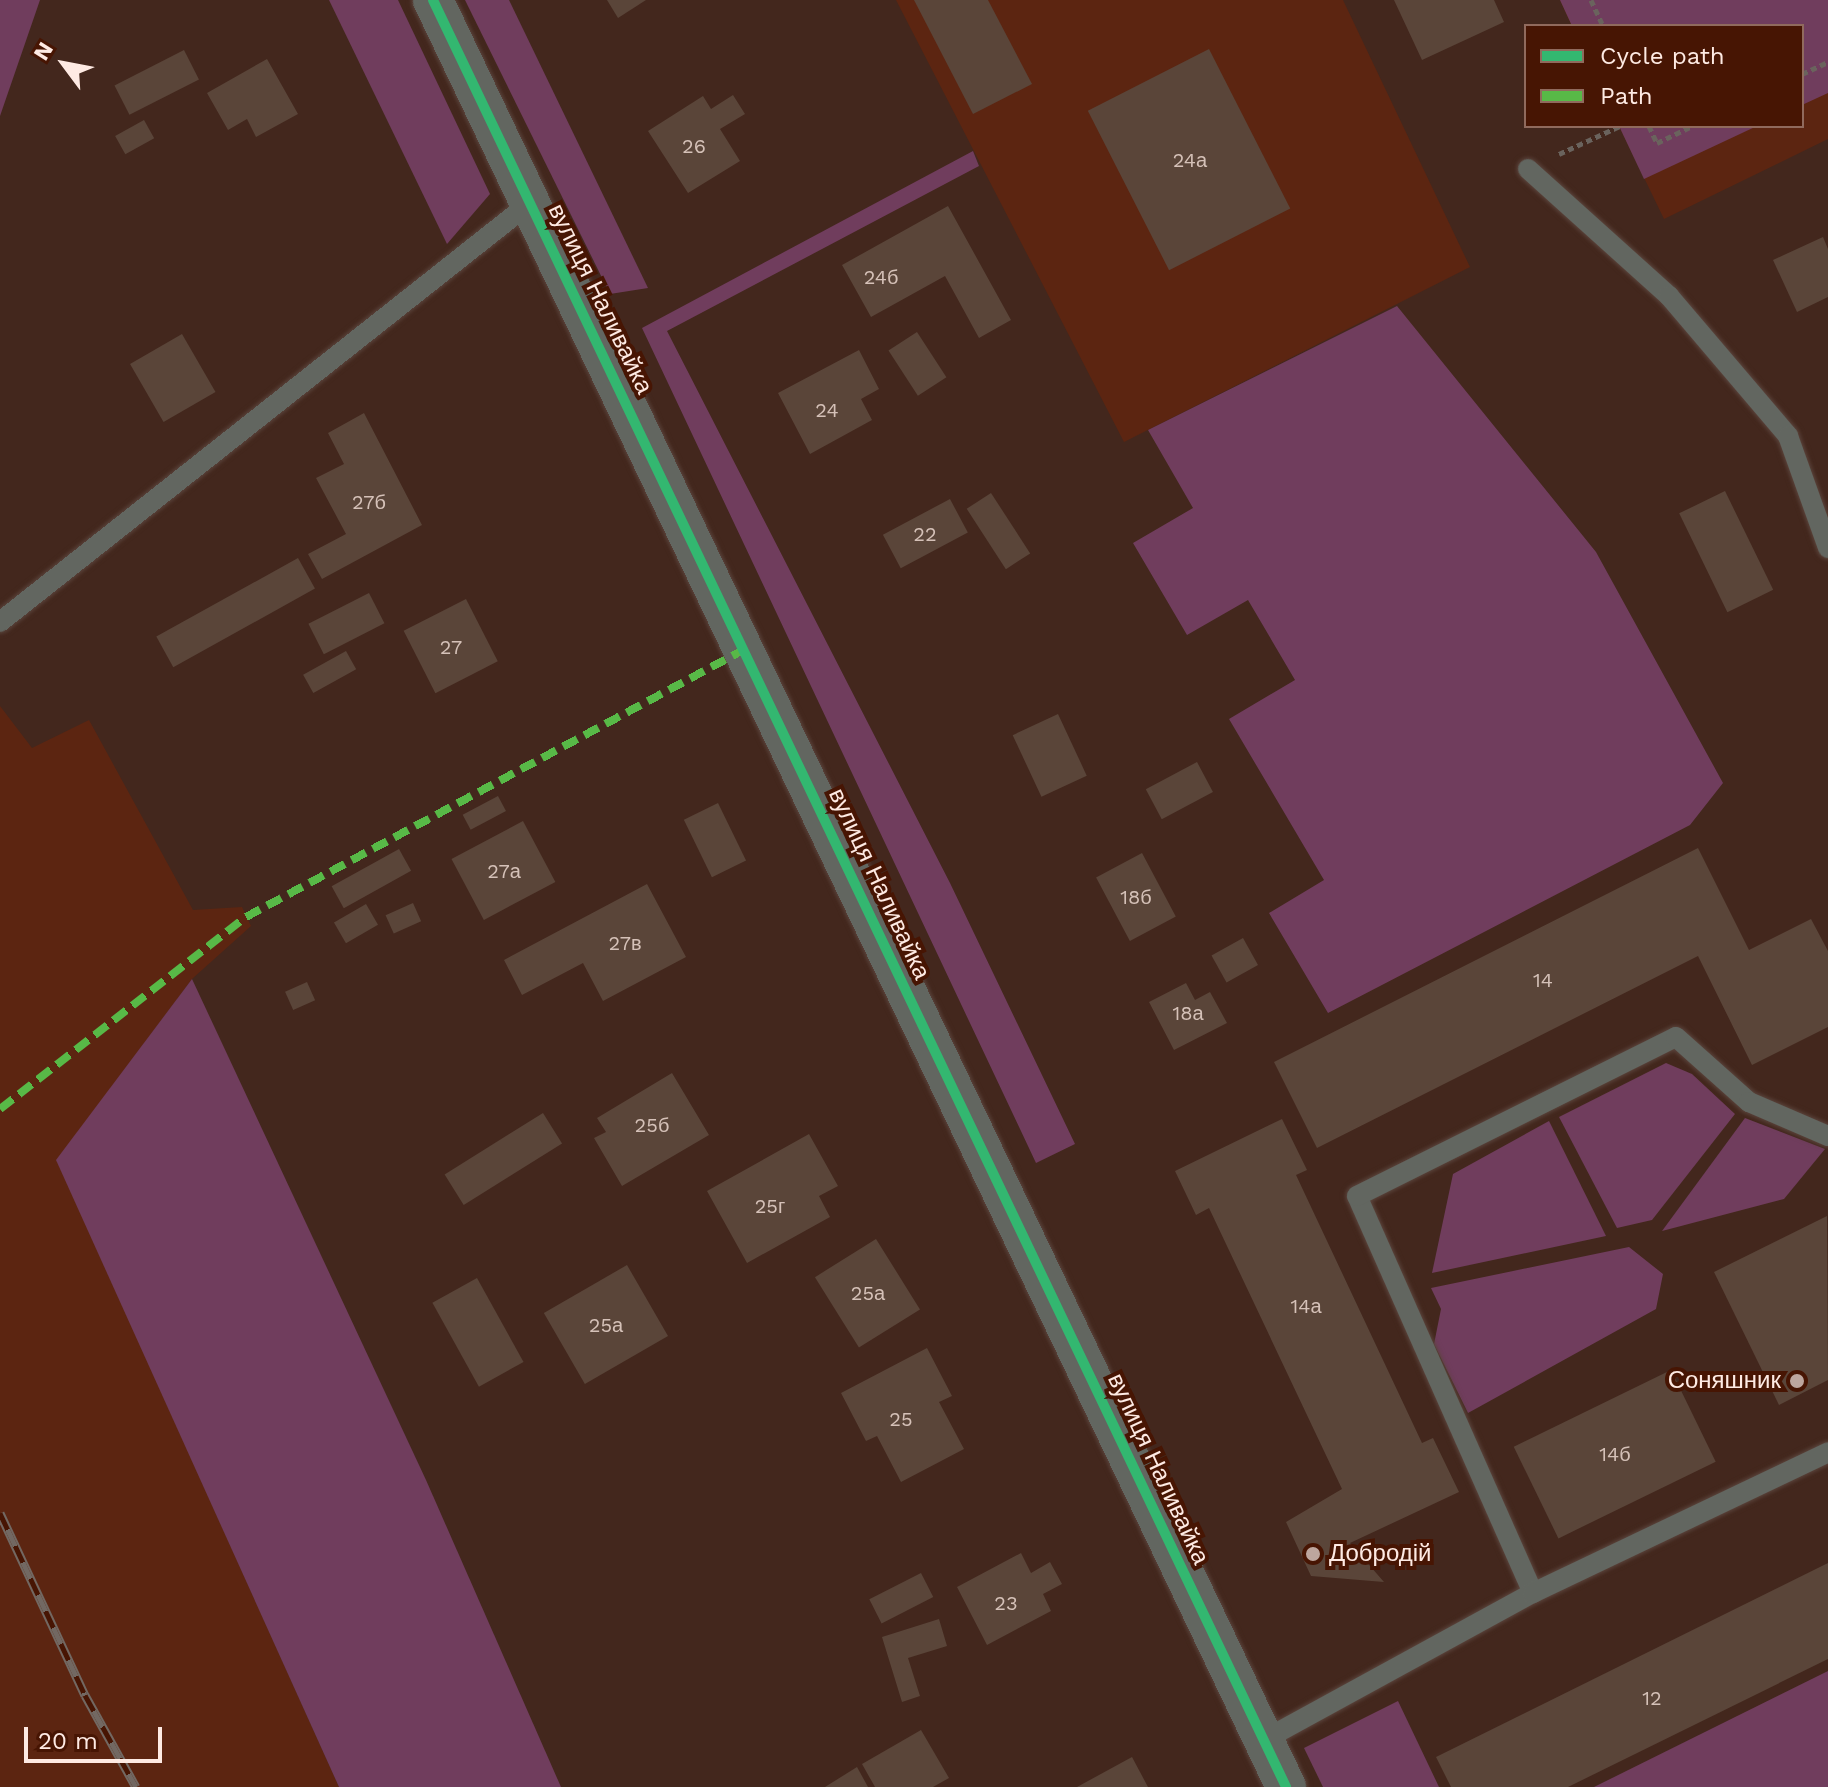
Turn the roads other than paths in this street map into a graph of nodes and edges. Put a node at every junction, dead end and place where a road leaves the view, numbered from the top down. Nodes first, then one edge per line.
1 (433, 0) edge
2 (1528, 169) road end
3 (531, 202) junction
4 (1828, 548) edge
5 (0, 622) edge
6 (1828, 1136) edge
7 (1828, 1452) edge
8 (1533, 1593) junction
9 (1264, 1740) junction
10 (1286, 1787) edge

1 - 3 street, вулиця Наливайка
2 - 4 lane
3 - 5 lane
3 - 9 street, вулиця Наливайка
6 - 8 lane
7 - 8 lane
8 - 9 lane
9 - 10 street, вулиця Наливайка

